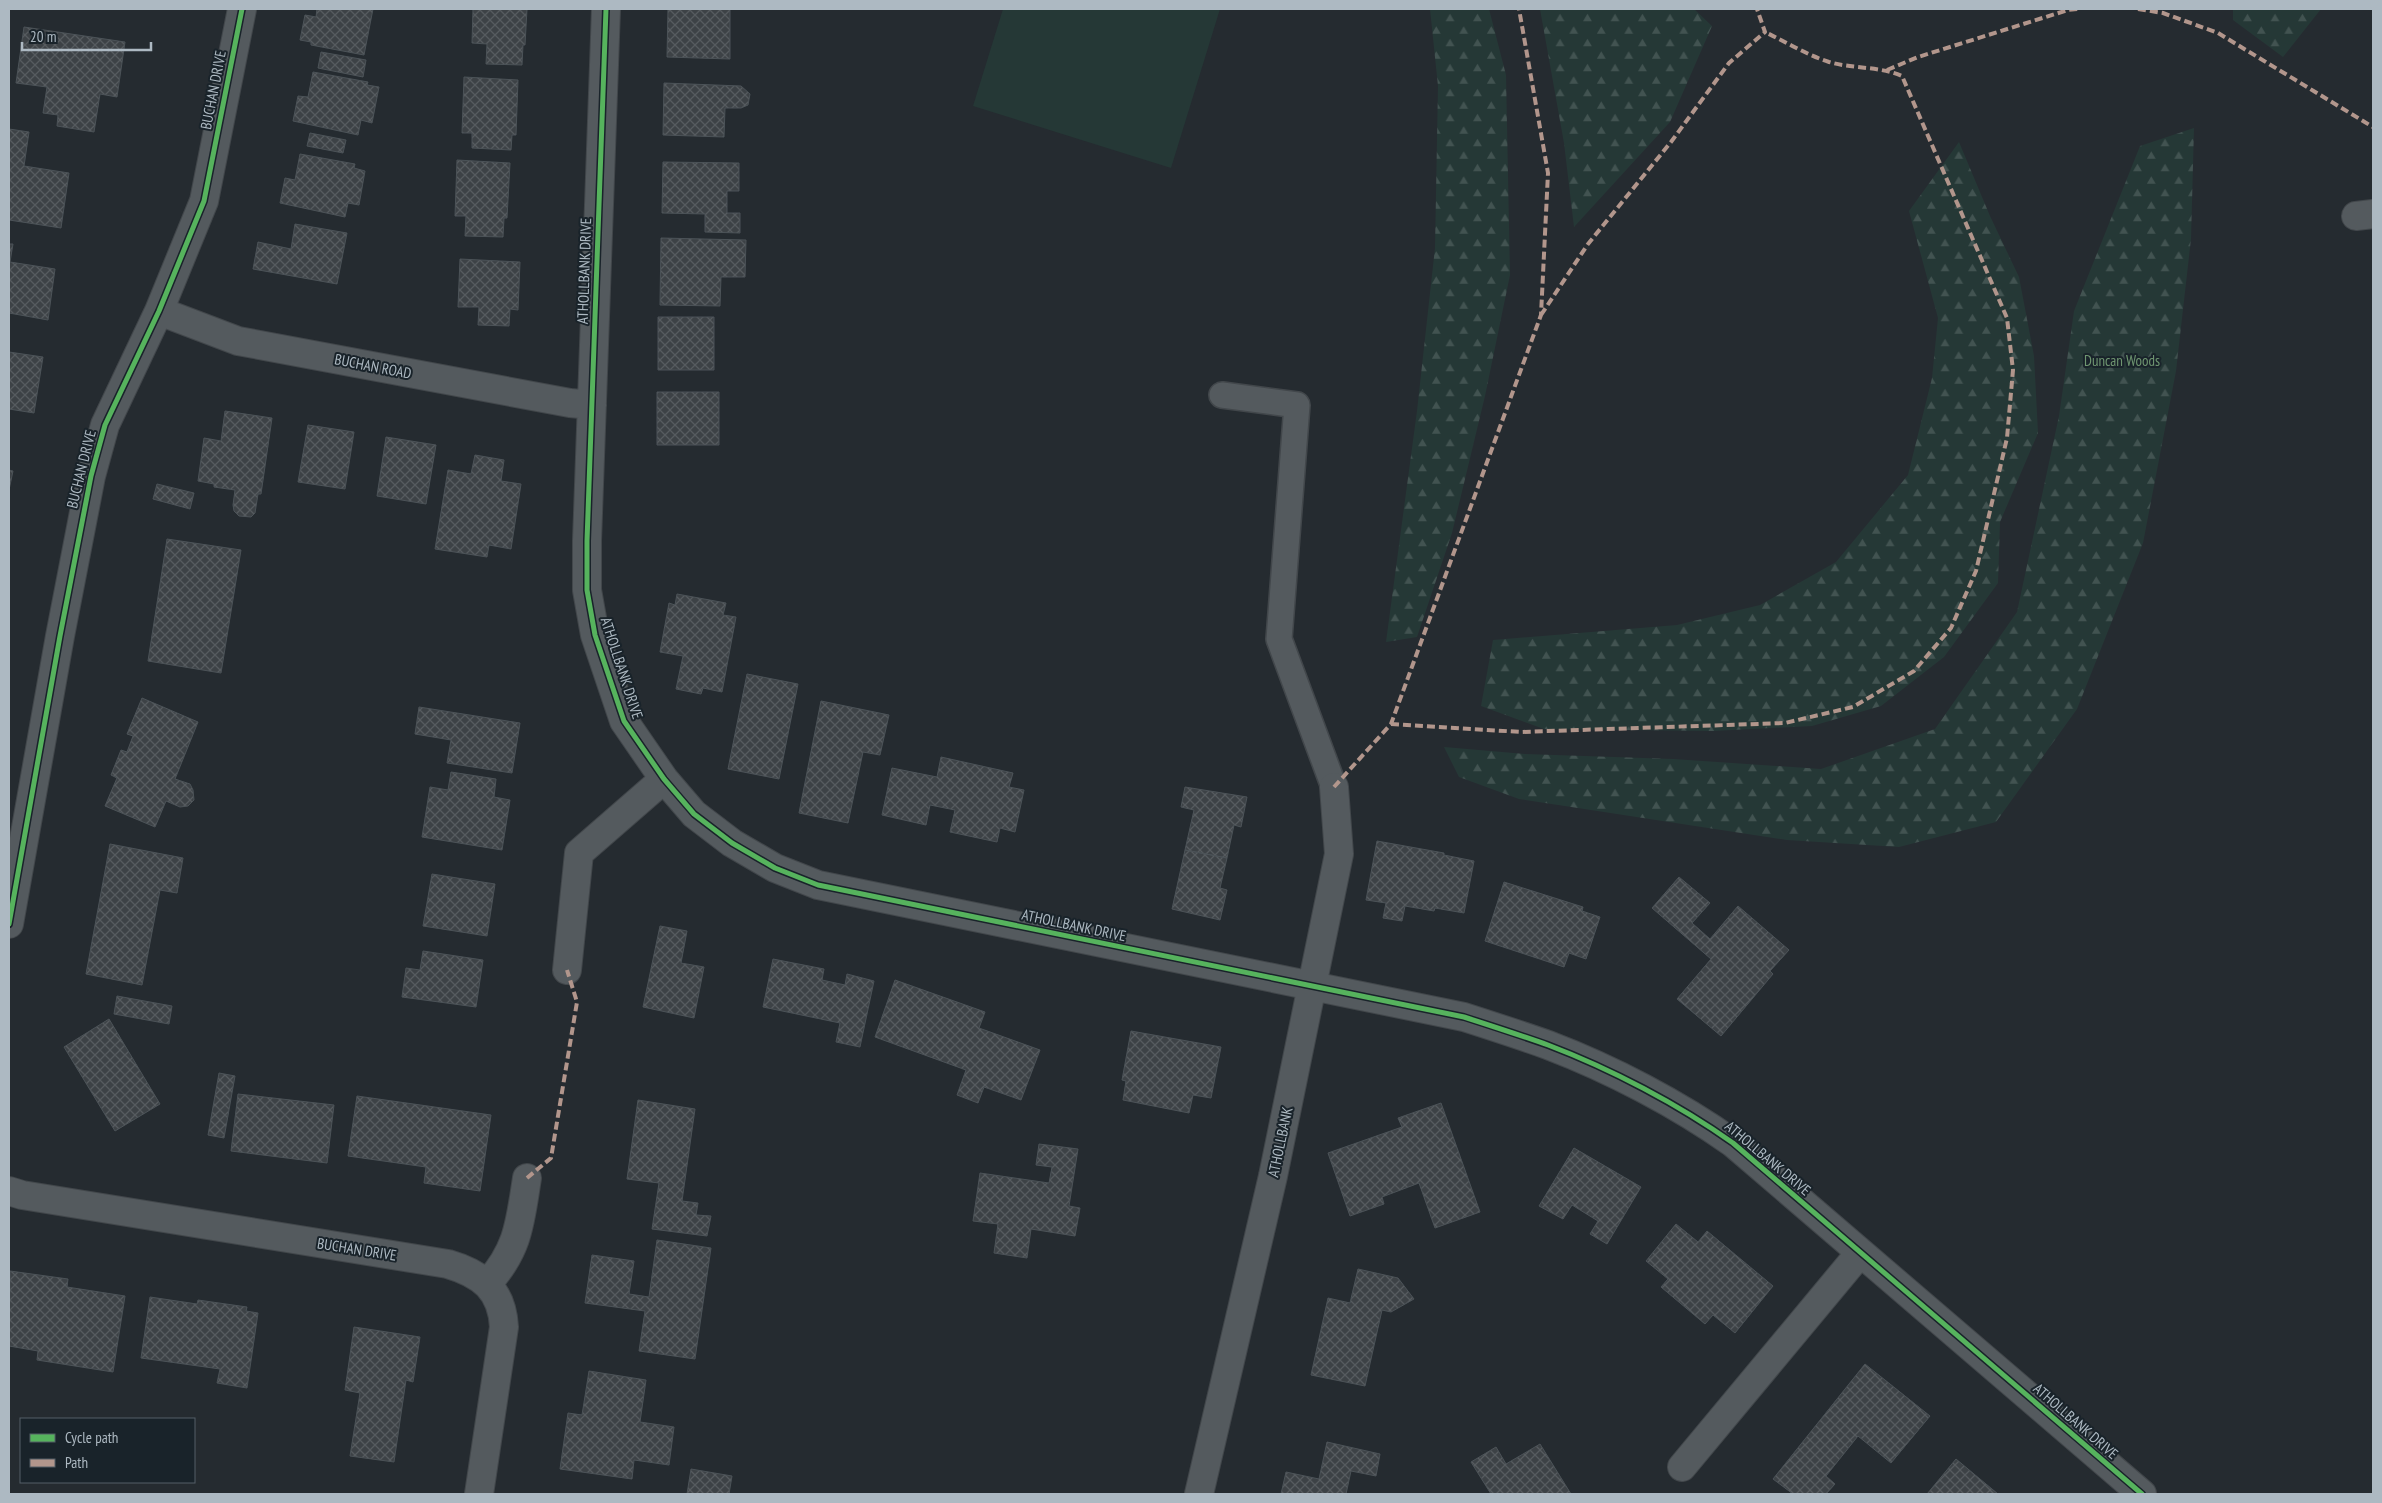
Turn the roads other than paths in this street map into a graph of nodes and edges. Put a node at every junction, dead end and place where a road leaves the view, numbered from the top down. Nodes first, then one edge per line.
1 (242, 9) edge
2 (606, 9) edge
3 (159, 311) junction
4 (1222, 396) dead end
5 (592, 405) junction
6 (664, 779) junction
7 (1334, 787) joint
8 (9, 924) edge
9 (567, 970) dead end
10 (1313, 986) junction
11 (527, 1178) dead end
12 (9, 1191) edge
13 (1860, 1253) junction
14 (487, 1284) junction
15 (1682, 1467) dead end
16 (479, 1494) edge
17 (1198, 1494) edge
18 (2142, 1494) edge

1 - 3 street, BUCHAN DRIVE
2 - 5 street, ATHOLLBANK DRIVE
3 - 5 street, BUCHAN ROAD
3 - 8 street, BUCHAN DRIVE
4 - 7 lane
5 - 6 street, ATHOLLBANK DRIVE
6 - 9 street
6 - 10 street, ATHOLLBANK DRIVE
7 - 10 street, ATHOLLBANK
10 - 13 street, ATHOLLBANK DRIVE
10 - 17 street, ATHOLLBANK
11 - 14 street
12 - 14 street, BUCHAN DRIVE
13 - 15 street
13 - 18 street, ATHOLLBANK DRIVE
14 - 16 street, BUCHAN DRIVE

